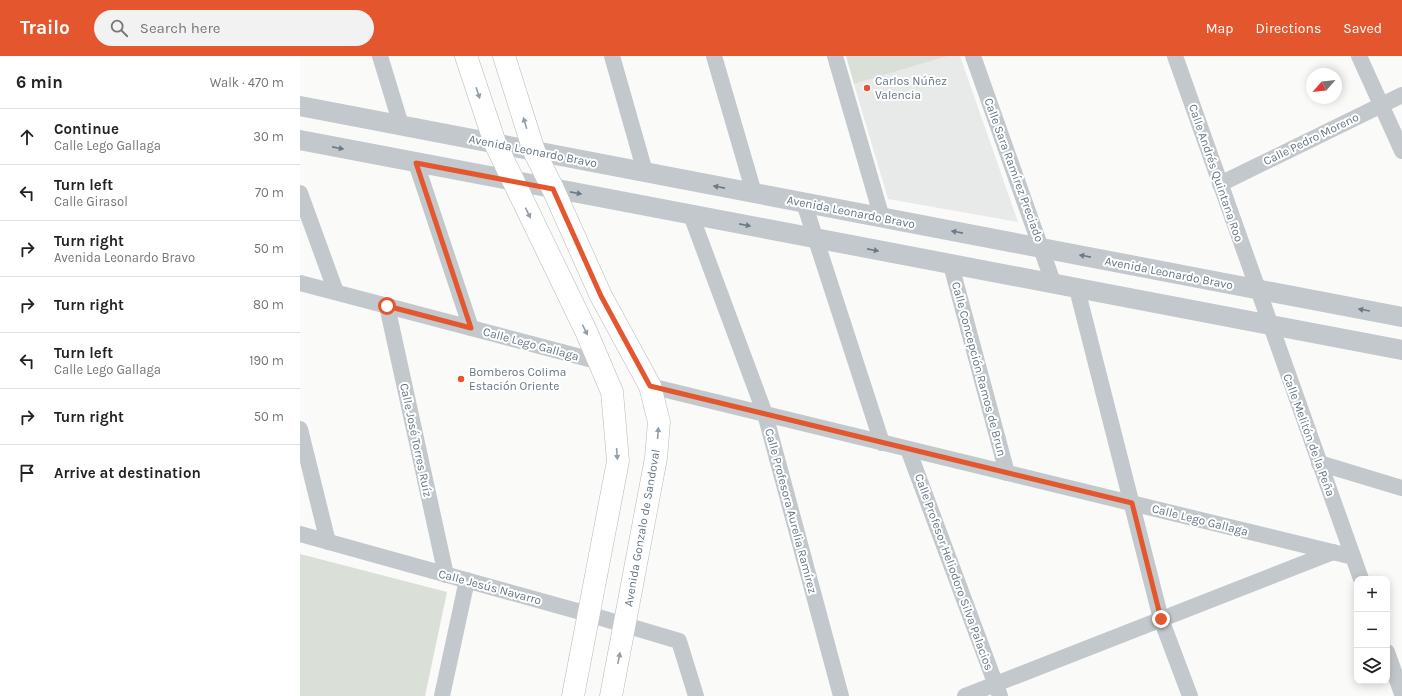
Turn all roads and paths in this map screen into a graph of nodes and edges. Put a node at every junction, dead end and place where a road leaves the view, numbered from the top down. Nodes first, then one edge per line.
1 (380, 56) edge
2 (466, 56) edge
3 (504, 56) edge
4 (612, 56) edge
5 (714, 56) edge
6 (835, 56) edge
7 (973, 56) edge
8 (1175, 56) edge
9 (1359, 56) edge
10 (1402, 95) edge
11 (1381, 105) junction
12 (300, 106) edge
13 (401, 125) junction
14 (300, 140) edge
15 (495, 144) junction
16 (534, 151) junction
17 (1402, 151) edge
18 (416, 163) junction
19 (645, 172) junction
20 (512, 181) junction
21 (1220, 184) junction
22 (553, 189) junction
23 (300, 193) edge
24 (754, 193) junction
25 (804, 202) junction
26 (691, 215) junction
27 (882, 218) junction
28 (816, 239) junction
29 (1041, 248) junction
30 (951, 265) junction
31 (300, 283) edge
32 (1054, 284) junction
33 (1077, 289) junction
34 (1257, 290) junction
35 (336, 292) junction
36 (387, 306) junction
37 (1402, 317) edge
38 (1270, 325) junction
39 (471, 328) junction
40 (1402, 350) edge
41 (600, 362) junction
42 (650, 386) junction
43 (765, 414) junction
44 (300, 429) edge
45 (882, 442) junction
46 (908, 449) junction
47 (1319, 463) junction
48 (1007, 473) junction
49 (1402, 488) edge
50 (1132, 503) junction
51 (300, 534) edge
52 (328, 542) junction
53 (1333, 552) junction
54 (1353, 556) junction
55 (446, 575) junction
56 (1360, 576) edge
57 (467, 580) junction
58 (588, 614) junction
59 (1161, 619) junction
60 (625, 625) junction
61 (1390, 660) edge
62 (997, 690) edge
63 (1402, 694) edge
64 (442, 696) edge
65 (573, 696) edge
66 (612, 696) edge
67 (696, 696) edge
68 (841, 696) edge
69 (965, 696) edge
70 (1190, 696) edge

1 - 13 street
2 -> 15 main road
16 -> 3 main road, Avenida Gonzalo de Sandoval
4 - 19 street
5 - 24 street
6 - 27 street
7 - 29 street, Calle Sara Ramírez Preciado
8 - 21 street, Calle Andrés Quintana Roo
9 - 11 street
10 - 11 street, Calle Pedro Moreno
11 - 17 street
11 - 21 street, Calle Pedro Moreno
12 - 13 street, Avenida Leonardo Bravo
13 - 15 street, Avenida Leonardo Bravo
14 -> 18 street
15 - 16 street, Avenida Leonardo Bravo
15 - 20 main road
16 - 19 street, Avenida Leonardo Bravo
16 - 22 main road, Avenida Gonzalo de Sandoval
18 - 20 street
18 - 39 street
24 -> 19 street, Avenida Leonardo Bravo
20 - 22 street
20 -> 41 main road
21 - 34 street, Calle Andrés Quintana Roo
22 -> 26 street
22 - 42 main road, Avenida Gonzalo de Sandoval
23 - 35 street
24 - 25 street, Avenida Leonardo Bravo
25 - 27 street, Avenida Leonardo Bravo
25 - 28 street
26 -> 28 street
26 - 43 street, Calle Profesora Aurelia Ramírez
29 -> 27 street, Avenida Leonardo Bravo
28 -> 30 street
28 - 45 street
29 - 32 street, Calle Sara Ramírez Preciado
34 -> 29 street, Avenida Leonardo Bravo
30 - 32 street
30 - 48 street, Calle Concepción Ramos de Brun
31 - 35 street, Calle Lego Gallaga
32 - 33 street
33 - 38 street
33 - 50 street
37 -> 34 street, Avenida Leonardo Bravo
34 - 38 street, Calle Melitón de la Peña
35 - 36 street, Calle Lego Gallaga
36 - 39 street, Calle Lego Gallaga
36 - 55 street, Calle José Torres Ruíz
38 - 40 street
38 - 47 street, Calle Melitón de la Peña
39 - 41 street, Calle Lego Gallaga
41 -> 58 main road
42 - 43 street, Calle Lego Gallaga
60 -> 42 main road, Avenida Gonzalo de Sandoval
43 - 45 street, Calle Lego Gallaga
43 - 68 street, Calle Profesora Aurelia Ramírez
44 - 52 street
45 - 46 street, Calle Lego Gallaga
46 - 48 street, Calle Lego Gallaga
46 - 62 street, Calle Profesor Heliodoro Silva Palacios
47 - 49 street
47 - 54 street, Calle Melitón de la Peña
48 - 50 street, Calle Lego Gallaga
50 - 53 street, Calle Lego Gallaga
50 - 59 street
51 - 52 street, Calle Jesús Navarro
52 - 55 street, Calle Jesús Navarro
53 - 54 street, Calle Lego Gallaga
53 - 59 street
54 - 56 street, Calle Melitón de la Peña
55 - 57 street, Calle Jesús Navarro
57 - 58 street, Calle Jesús Navarro
57 - 64 street
58 - 60 street, Calle Jesús Navarro
58 - 65 main road
59 - 62 street
59 - 70 street
66 -> 60 main road, Avenida Gonzalo de Sandoval
60 - 67 street, Calle Jesús Navarro
61 - 63 street
62 - 69 street

